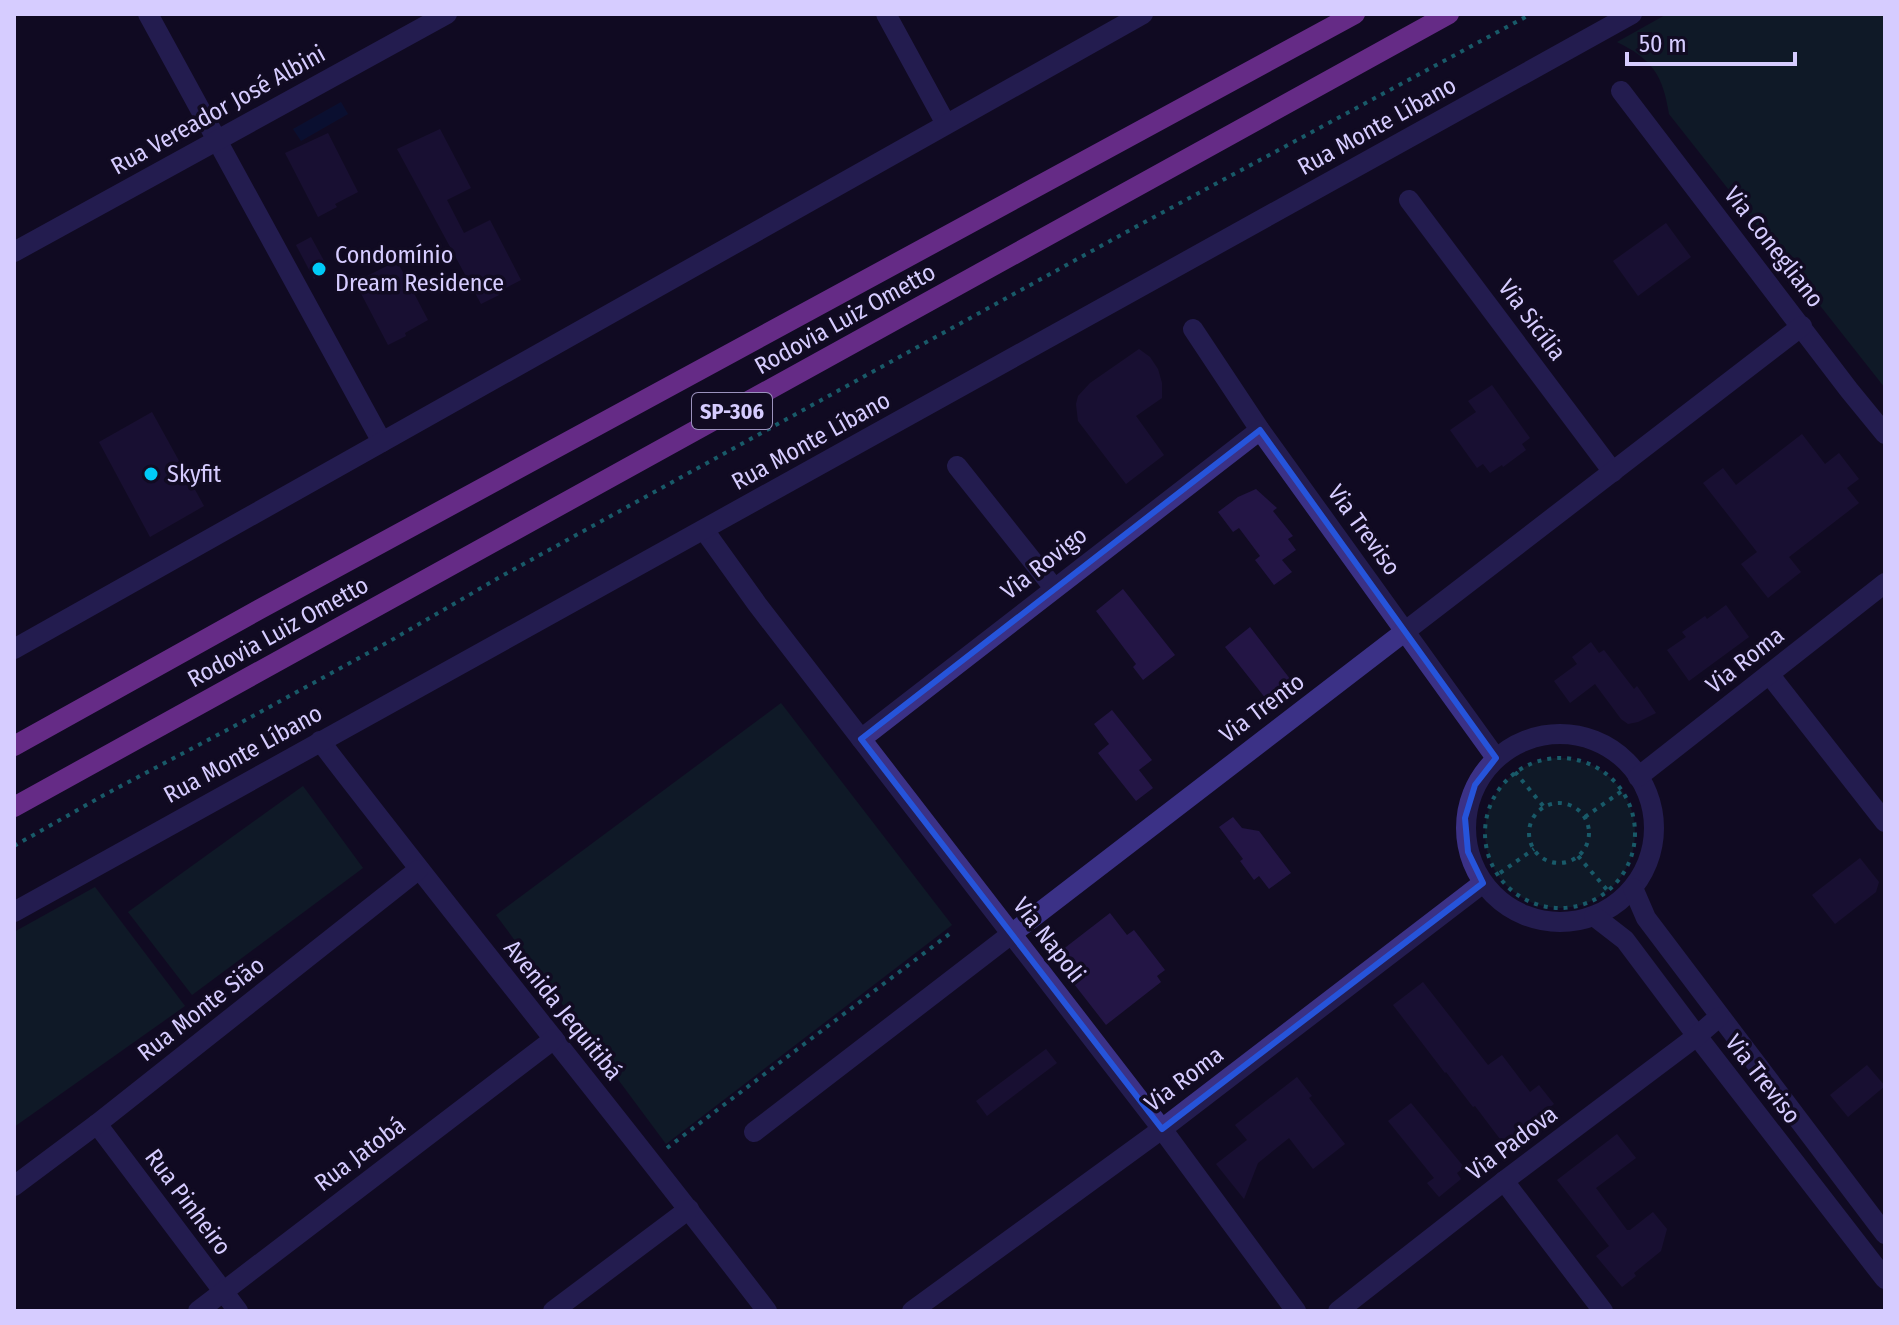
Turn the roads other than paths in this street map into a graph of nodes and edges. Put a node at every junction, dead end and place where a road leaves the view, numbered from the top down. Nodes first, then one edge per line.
1 (148, 14) edge
2 (447, 14) edge
3 (886, 14) edge
4 (1143, 14) edge
5 (1355, 14) edge
6 (1449, 14) edge
7 (1632, 14) edge
8 (1621, 91) dead end
9 (946, 124) junction
10 (216, 140) junction
11 (1409, 200) dead end
12 (14, 252) edge
13 (1802, 326) junction
14 (1193, 329) dead end
15 (1260, 430) junction
16 (1885, 434) edge
17 (382, 442) junction
18 (957, 466) dead end
19 (1613, 472) junction
20 (704, 530) junction
21 (1885, 583) edge
22 (1054, 588) junction
23 (1405, 631) junction
24 (14, 649) edge
25 (1769, 674) junction
26 (861, 739) junction
27 (320, 741) junction
28 (14, 746) edge
29 (1496, 758) junction
30 (1630, 784) junction
31 (14, 807) edge
32 (1885, 822) edge
33 (418, 870) junction
34 (1490, 879) junction
35 (1633, 888) junction
36 (14, 912) edge
37 (1594, 916) junction
38 (1011, 934) junction
39 (1719, 1017) junction
40 (1697, 1036) junction
41 (554, 1039) junction
42 (97, 1124) junction
43 (1162, 1129) junction
44 (754, 1132) dead end
45 (1504, 1181) junction
46 (14, 1186) edge
47 (689, 1209) junction
48 (1885, 1234) edge
49 (1885, 1279) edge
50 (223, 1292) junction
51 (198, 1311) edge
52 (238, 1311) edge
53 (553, 1311) edge
54 (767, 1311) edge
55 (912, 1311) edge
56 (1296, 1311) edge
57 (1338, 1311) edge
58 (1603, 1311) edge

1 - 10 street
2 - 10 street, Rua Vereador José Albini
3 - 9 street
4 - 9 street
5 - 28 main road, Rodovia Luiz Ometto / SP-306
6 - 31 main road, Rodovia Luiz Ometto / SP-306
7 - 20 street, Rua Monte Líbano
8 - 13 street, Via Conegliano
9 - 17 street
10 - 12 street, Rua Vereador José Albini
10 - 17 street
11 - 19 street, Via Sicília
13 - 16 street, Via Conegliano
13 - 19 street, Via Trento
14 - 15 street, Via Treviso
15 - 22 street, Via Rovigo
15 - 23 street, Via Treviso
17 - 24 street
18 - 22 street
19 - 23 street, Via Trento
20 - 26 street, Via Napoli
20 - 27 street, Rua Monte Líbano
21 - 25 street, Via Roma
22 - 26 street, Via Rovigo
23 - 29 street, Via Treviso
23 - 38 street, Via Trento
25 - 30 street, Via Roma
25 - 32 street
26 - 38 street, Via Napoli
27 - 33 street, Avenida Jequitibá
27 - 36 street, Rua Monte Líbano
29 - 30 street
29 - 34 street
30 - 35 street
33 - 41 street, Avenida Jequitibá
33 - 42 street, Rua Monte Sião
34 - 37 street
34 - 43 street, Via Roma
35 - 37 street
35 - 39 street, Via Treviso
37 - 40 street, Via Treviso
38 - 43 street, Via Napoli
38 - 44 street, Via Trento
39 - 40 street, Via Padova
39 - 48 street, Via Treviso
40 - 45 street, Via Padova
40 - 49 street, Via Treviso
41 - 47 street, Avenida Jequitibá
41 - 50 street, Rua Jatobá
42 - 46 street, Rua Monte Sião
42 - 50 street, Rua Pinheiro
43 - 55 street, Via Roma
43 - 56 street, Via Napoli
45 - 57 street, Via Padova
45 - 58 street
47 - 53 street
47 - 54 street, Avenida Jequitibá
50 - 51 street, Rua Jatobá
50 - 52 street, Rua Pinheiro

